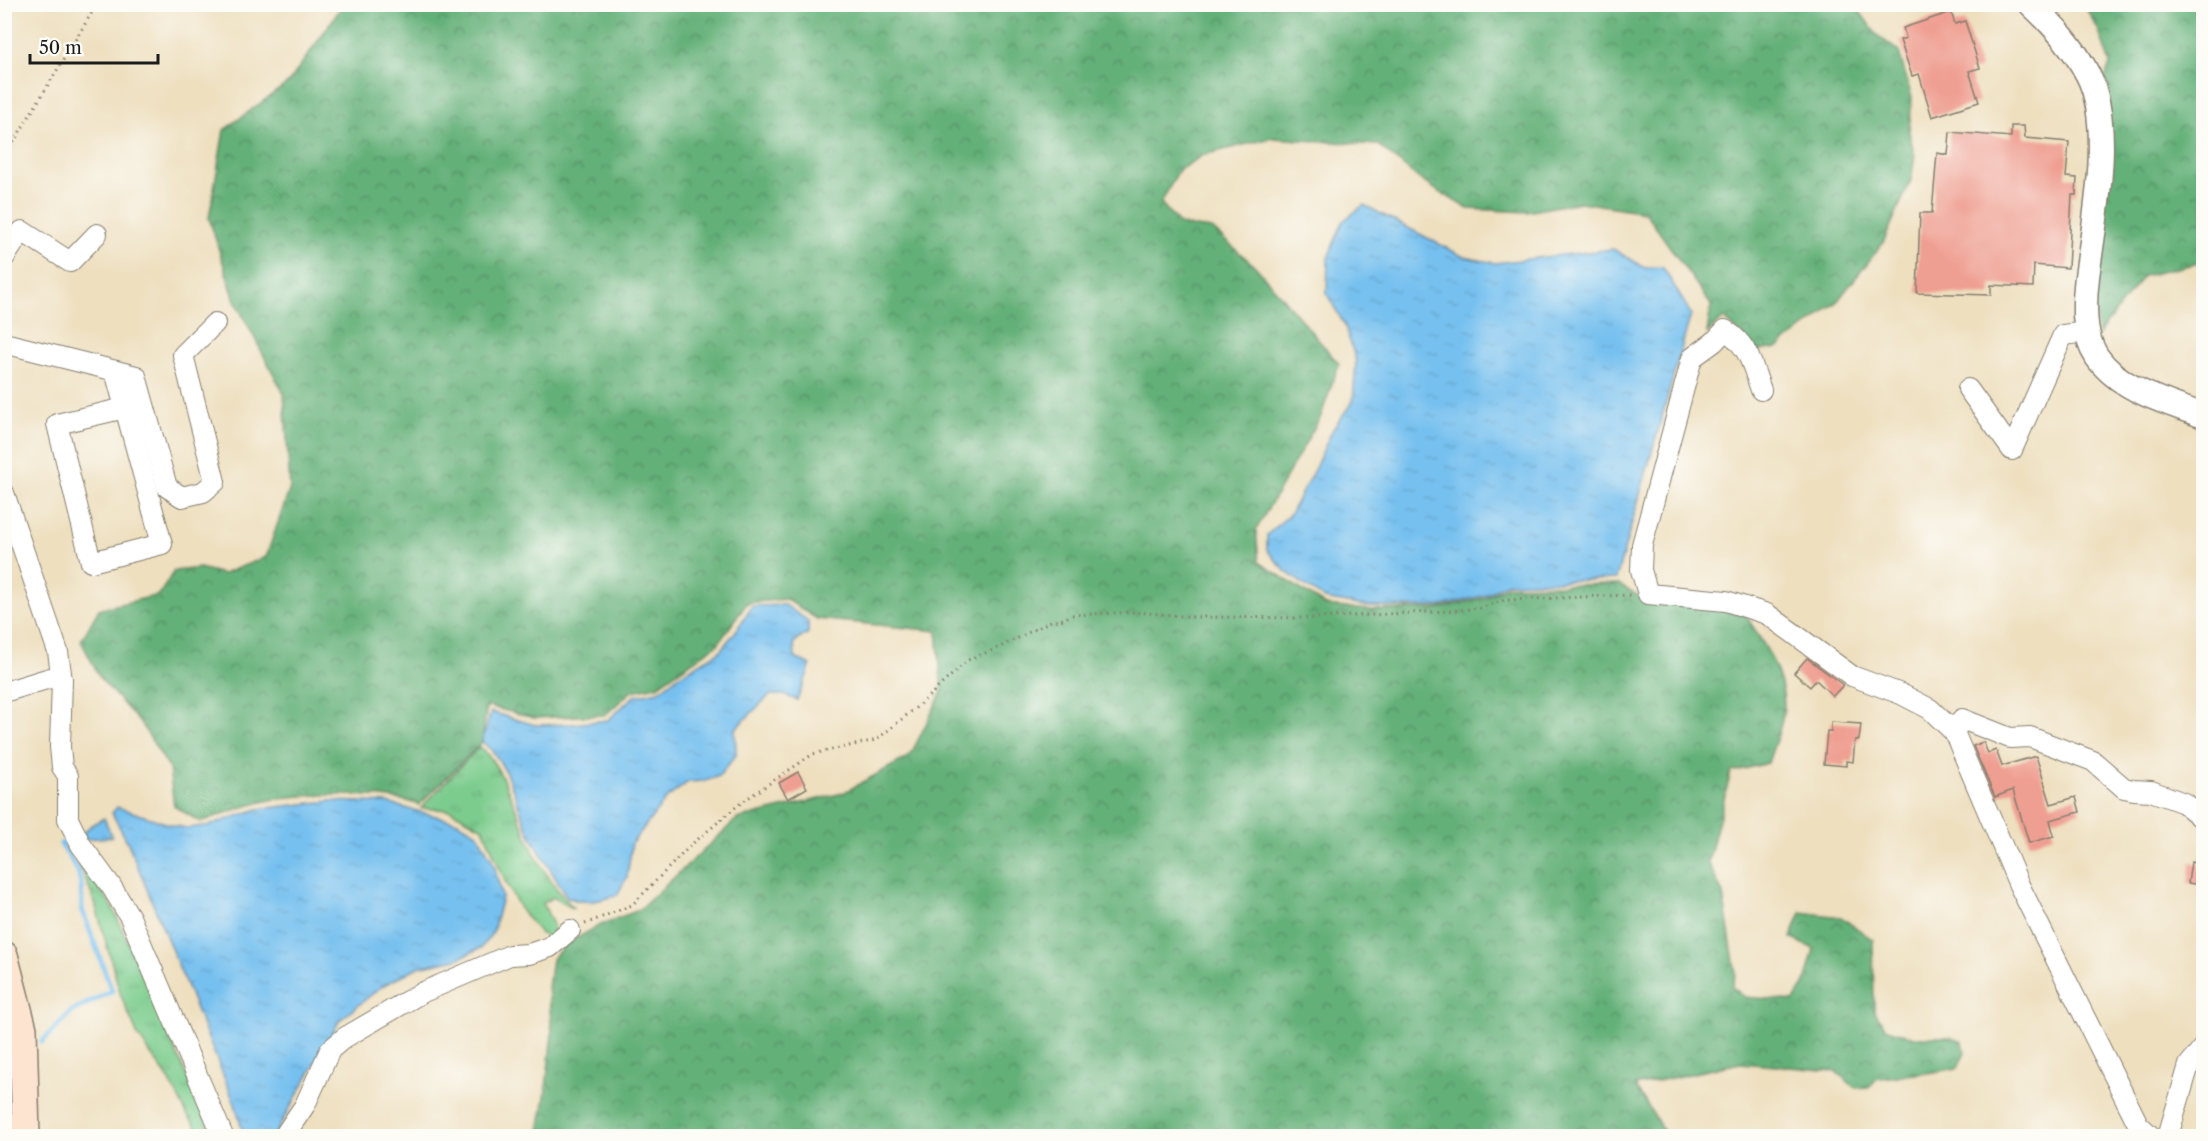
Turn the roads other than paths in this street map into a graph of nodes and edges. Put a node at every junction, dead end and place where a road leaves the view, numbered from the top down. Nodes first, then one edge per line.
1 (2031, 4) edge
2 (98, 234) dead end
3 (4, 258) edge
4 (215, 322) dead end
5 (2087, 332) junction
6 (4, 343) edge
7 (115, 371) junction
8 (1968, 389) dead end
9 (1761, 390) dead end
10 (125, 408) junction
11 (2204, 416) edge
12 (4, 493) edge
13 (14, 550) edge
14 (62, 680) junction
15 (4, 692) edge
16 (1954, 732) junction
17 (2204, 820) edge
18 (570, 930) road end
19 (4, 955) edge
20 (2204, 1046) edge
21 (15, 1067) edge
22 (26, 1137) edge
23 (223, 1137) edge
24 (284, 1137) edge
25 (2151, 1137) edge
26 (2168, 1137) edge

1 - 5 street
2 - 3 street
4 - 7 street
5 - 8 street
5 - 11 street
6 - 7 street
7 - 10 street
9 - 16 street
10 - 10 street
12 - 13 street
13 - 14 street
14 - 15 street
14 - 23 street
16 - 17 street
16 - 25 street
18 - 24 street
19 - 21 main road
20 - 26 street
21 - 22 main road

